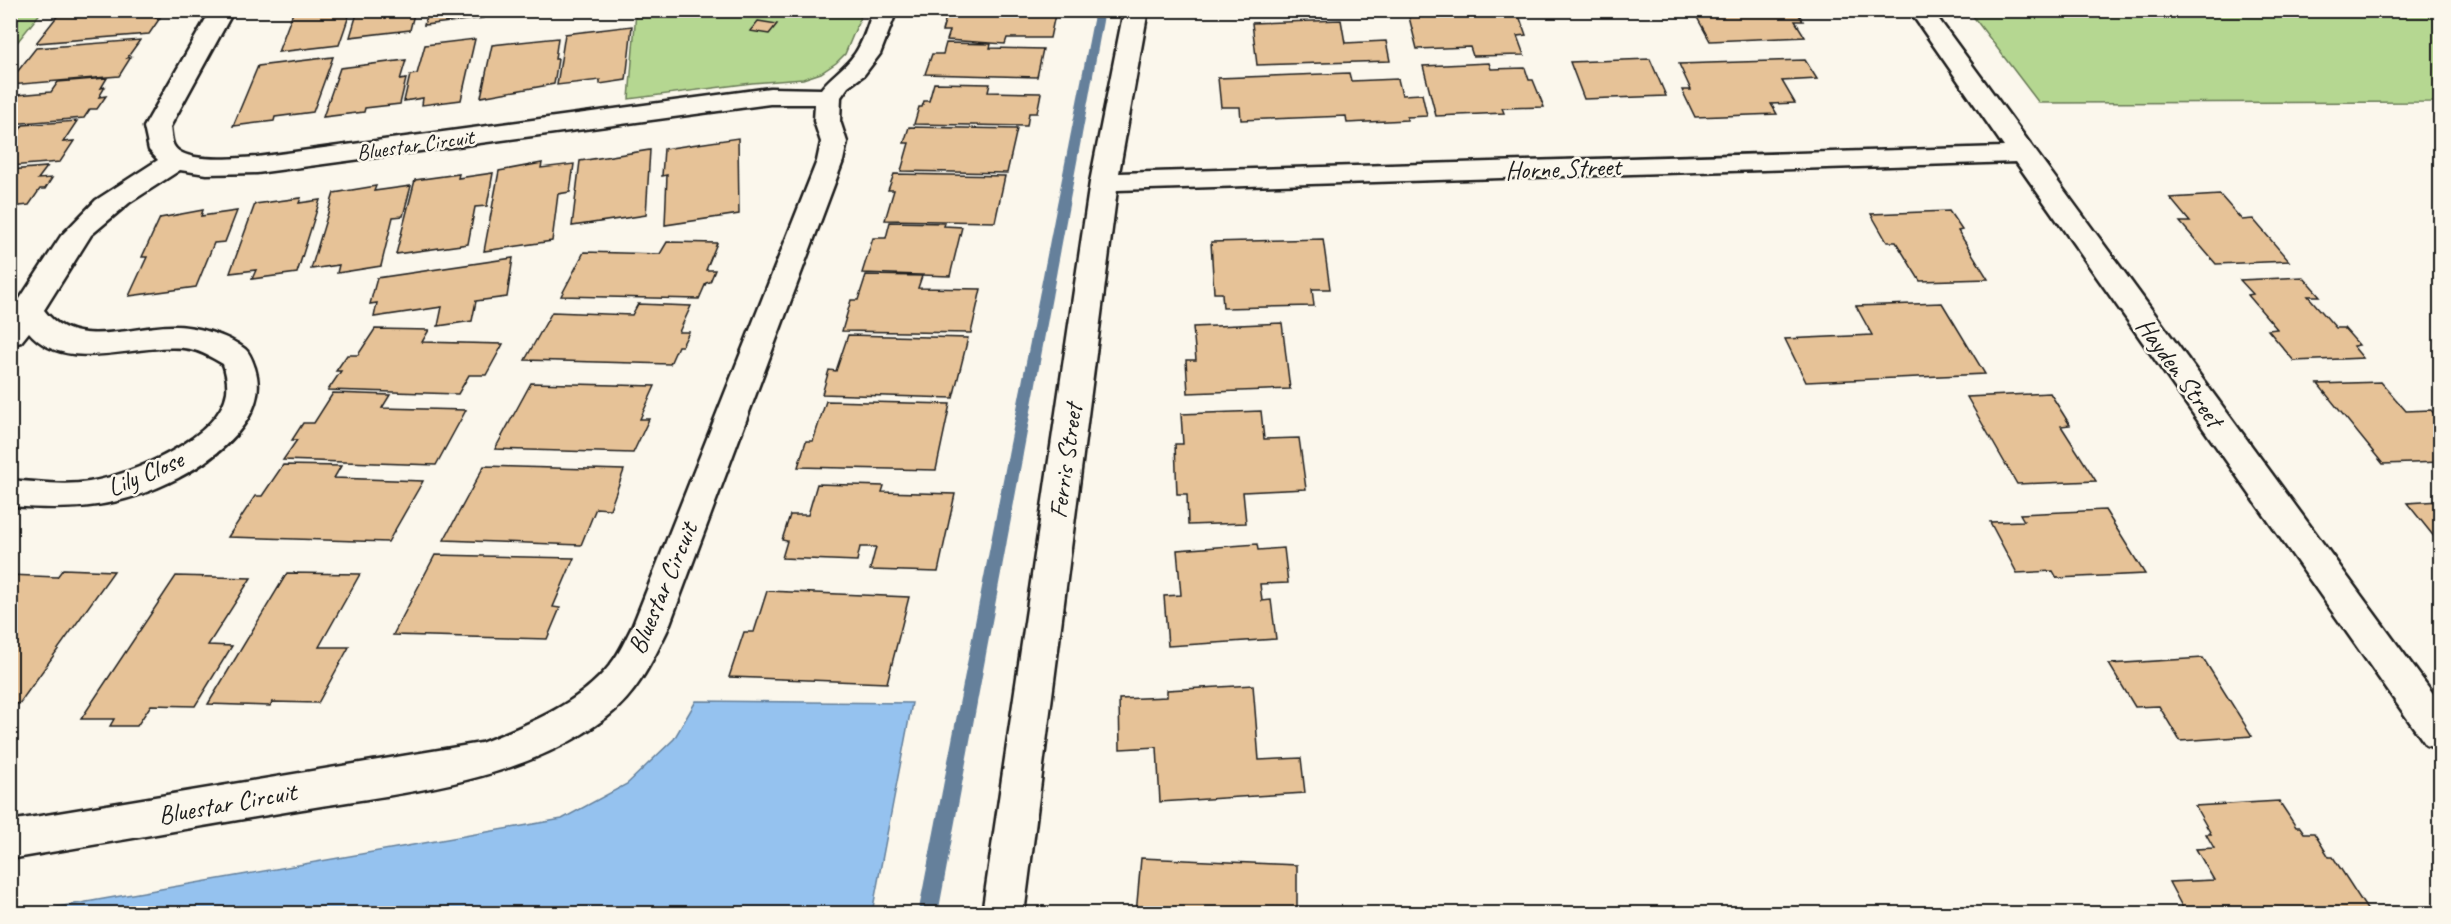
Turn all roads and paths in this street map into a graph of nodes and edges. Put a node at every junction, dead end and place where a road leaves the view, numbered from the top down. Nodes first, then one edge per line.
1 (224, 10) edge
2 (885, 10) edge
3 (1136, 10) edge
4 (1920, 10) edge
5 (828, 97) junction
6 (2023, 154) junction
7 (176, 161) junction
8 (1104, 182) junction
9 (20, 323) edge
10 (10, 492) edge
11 (2440, 733) edge
12 (10, 840) edge
13 (1003, 914) edge

1 - 7 street
2 - 5 street
3 - 8 street, Ferris Street
4 - 6 street, Hayden Street
5 - 7 street, Bluestar Circuit
5 - 12 street, Bluestar Circuit
6 - 8 street, Horne Street
6 - 11 street, Hayden Street
7 - 9 street, Lily Close
8 - 13 street, Ferris Street
9 - 10 street, Lily Close

